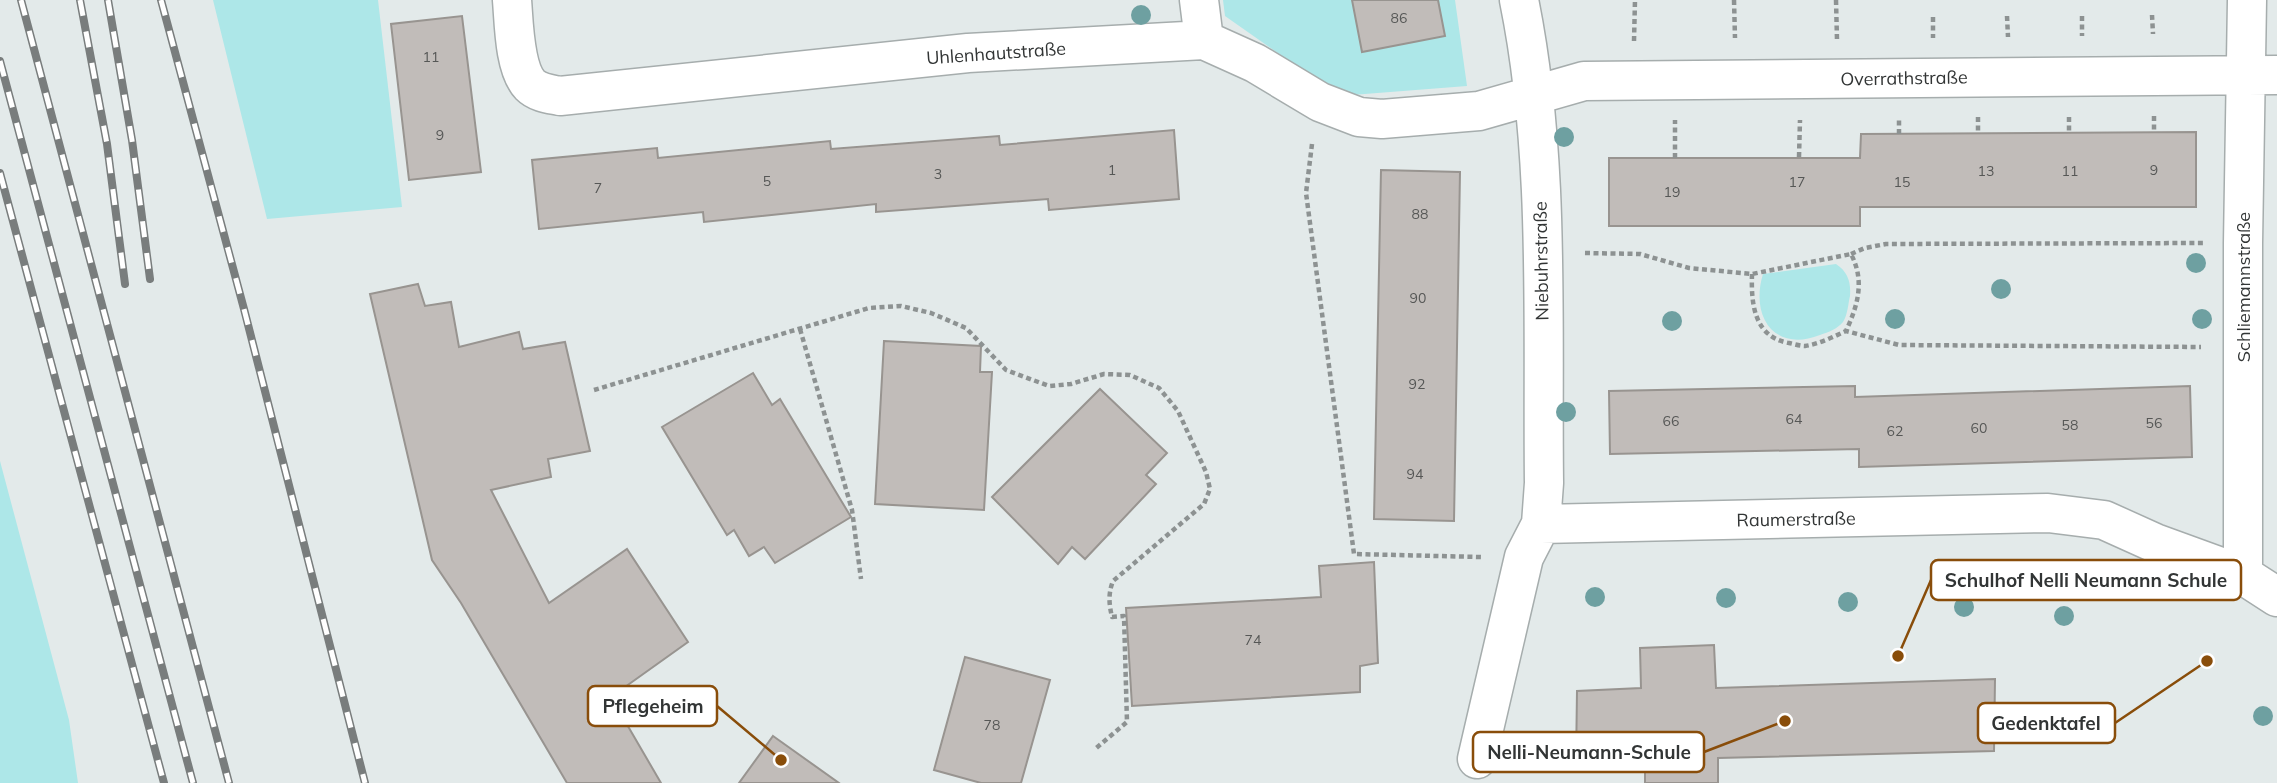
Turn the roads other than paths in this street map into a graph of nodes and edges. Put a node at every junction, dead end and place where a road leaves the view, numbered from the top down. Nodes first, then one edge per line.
1 (512, 0) edge
2 (1199, 0) edge
3 (1519, 0) edge
4 (2247, 0) edge
5 (1204, 40) junction
6 (2261, 75) edge
7 (1533, 95) junction
8 (1541, 524) junction
9 (2243, 575) junction
10 (2277, 597) edge
11 (1477, 759) dead end

1 - 5 street, Uhlenhautstraße
2 - 5 street
3 - 7 street, Niebuhrstraße
4 - 6 street, Schliemannstraße
5 - 7 street, Uhlenhautstraße
6 - 7 street, Overrathstraße
6 - 9 street, Schliemannstraße
7 - 8 street, Niebuhrstraße
8 - 9 street, Raumerstraße
8 - 11 street
9 - 10 street, Raumerstraße

